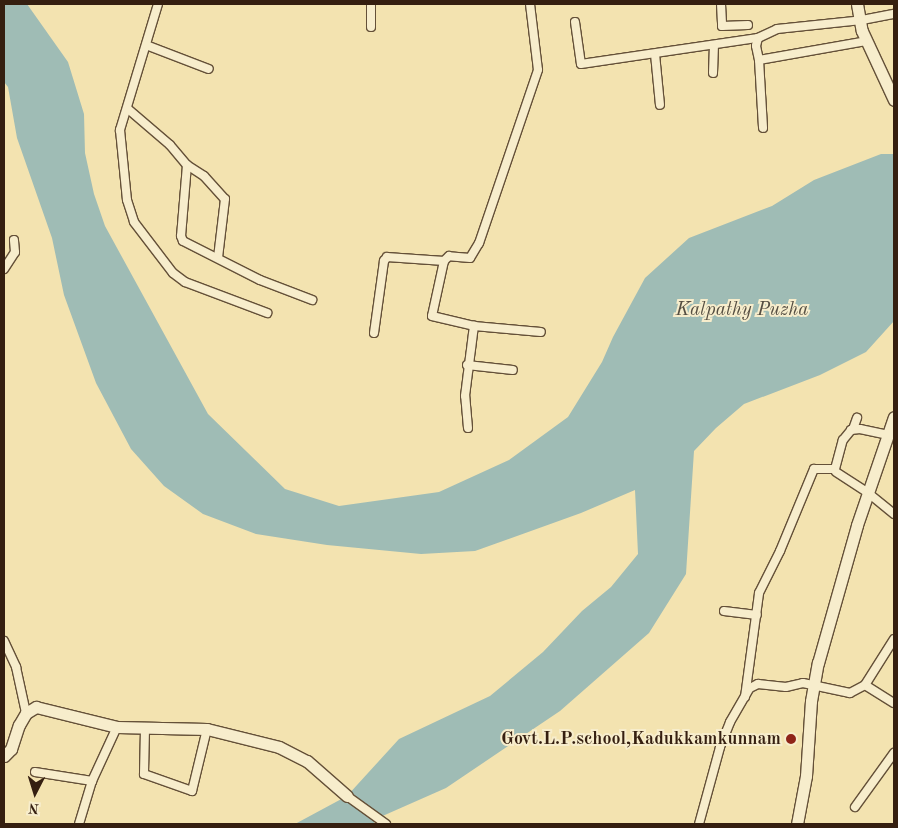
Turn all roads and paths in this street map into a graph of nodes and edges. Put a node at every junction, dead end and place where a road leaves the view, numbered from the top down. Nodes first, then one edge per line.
1 (158, 4) edge
2 (371, 4) edge
3 (530, 4) edge
4 (721, 4) edge
5 (858, 4) edge
6 (894, 14) edge
7 (862, 20) junction
8 (575, 22) dead end
9 (748, 24) dead end
10 (371, 27) dead end
11 (758, 38) junction
12 (867, 41) junction
13 (146, 45) junction
14 (714, 45) junction
15 (655, 54) junction
16 (759, 60) junction
17 (209, 69) dead end
18 (713, 73) dead end
19 (893, 95) edge
20 (660, 105) dead end
21 (128, 109) junction
22 (763, 128) dead end
23 (187, 165) junction
24 (14, 240) dead end
25 (218, 258) junction
26 (444, 261) junction
27 (4, 269) edge
28 (312, 300) dead end
29 (267, 313) dead end
30 (474, 326) junction
31 (540, 332) dead end
32 (374, 333) dead end
33 (468, 364) junction
34 (513, 370) dead end
35 (894, 416) edge
36 (856, 418) dead end
37 (468, 428) dead end
38 (851, 430) junction
39 (891, 436) edge
40 (836, 472) dead end
41 (867, 492) junction
42 (894, 514) edge
43 (724, 611) dead end
44 (756, 616) junction
45 (894, 639) edge
46 (4, 641) edge
47 (865, 685) junction
48 (814, 686) junction
49 (745, 697) junction
50 (894, 703) edge
51 (26, 713) junction
52 (117, 727) junction
53 (145, 729) junction
54 (207, 729) junction
55 (894, 753) edge
56 (4, 756) edge
57 (35, 772) dead end
58 (92, 781) junction
59 (347, 796) joint
60 (855, 807) dead end
61 (80, 824) edge
62 (386, 824) edge
63 (700, 824) edge
64 (797, 824) edge

1 - 13 street
2 - 10 street
3 - 26 street
4 - 9 street
5 - 7 main road
6 - 7 street
7 - 11 street
7 - 12 main road
8 - 15 street
11 - 14 street
11 - 16 street
12 - 16 street
12 - 19 main road
13 - 17 street
13 - 21 street
14 - 15 street
14 - 18 street
15 - 20 street
16 - 22 street
21 - 23 street
21 - 29 street
23 - 25 street
23 - 25 street
24 - 27 street
25 - 28 street
26 - 30 street
26 - 32 street
30 - 31 street
30 - 33 street
33 - 34 street
33 - 37 street
35 - 39 main road
36 - 38 street
38 - 39 street
38 - 44 street
39 - 41 main road
40 - 41 street
41 - 42 street
41 - 48 main road
43 - 44 street
44 - 49 street
45 - 47 street
46 - 51 street
47 - 48 street
47 - 50 street
48 - 49 street
48 - 64 main road
49 - 63 street
51 - 52 main road
51 - 56 main road
52 - 53 main road
52 - 58 street
53 - 54 main road
53 - 54 street
54 - 59 main road
55 - 60 street
57 - 58 street
58 - 61 street
59 - 62 street

